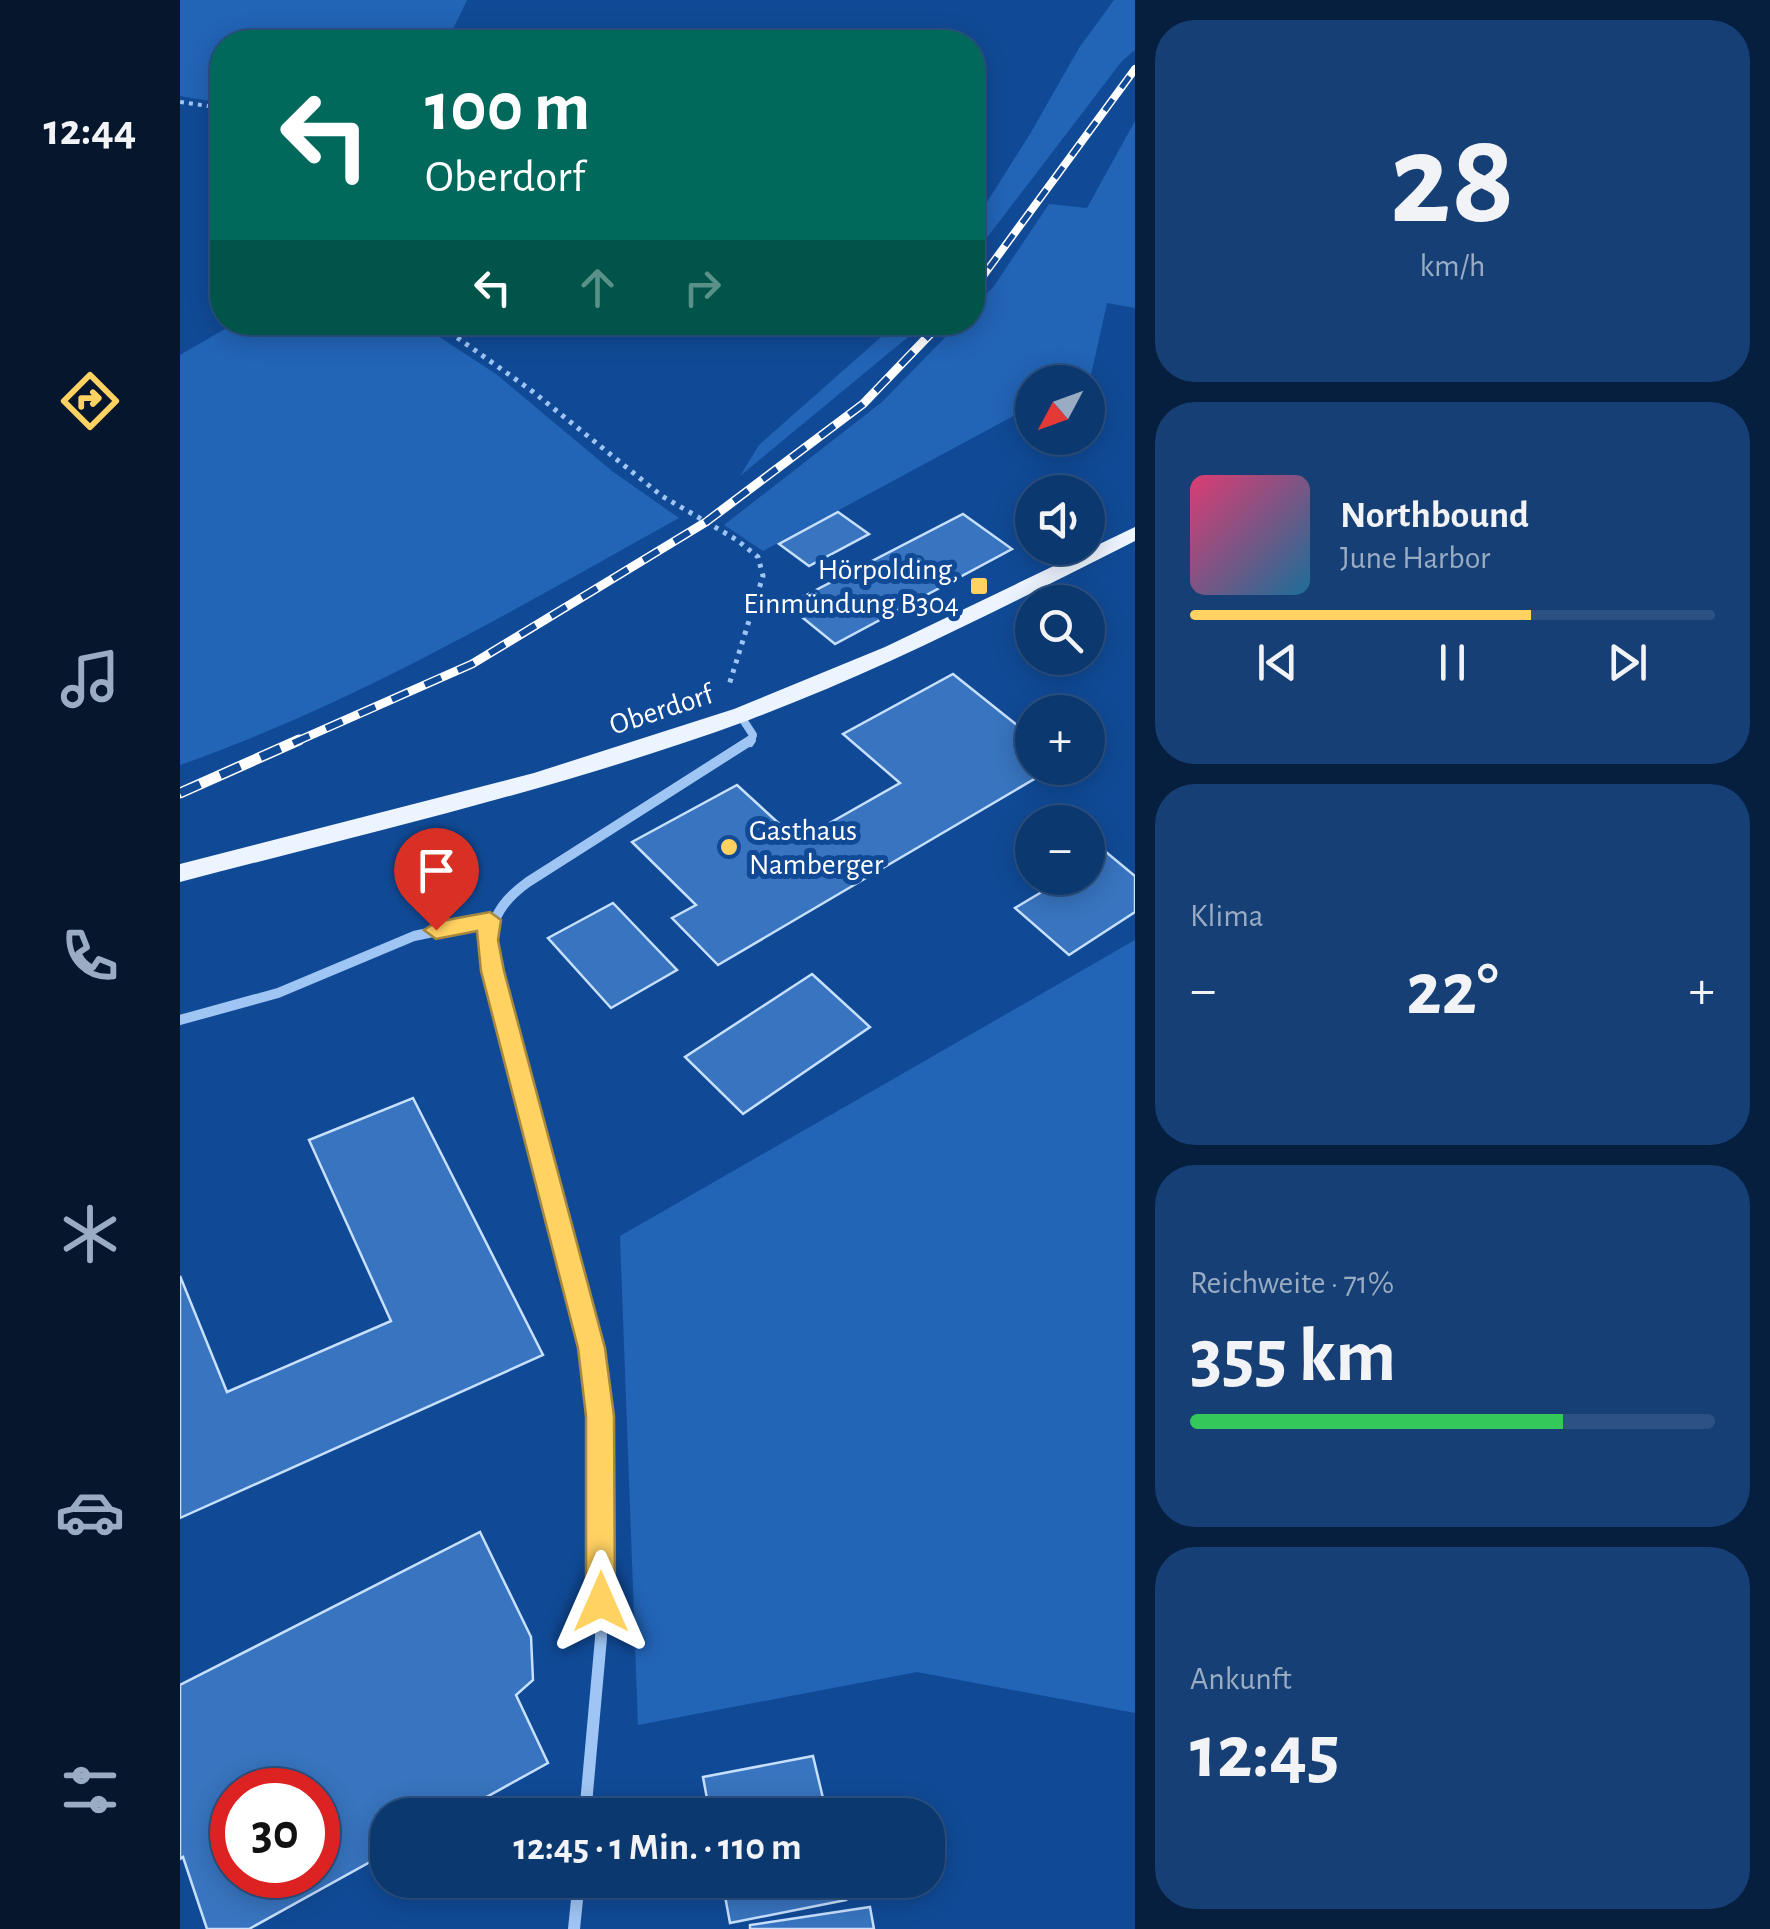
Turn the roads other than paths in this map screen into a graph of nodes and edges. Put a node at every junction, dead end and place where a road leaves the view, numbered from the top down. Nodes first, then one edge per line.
1 (1135, 533) edge
2 (740, 715) junction
3 (180, 873) edge
4 (490, 920) junction
5 (180, 1020) edge
6 (586, 1798) edge
7 (577, 1898) edge
8 (574, 1929) edge

1 - 2 main road, Oberdorf
2 - 3 main road, Oberdorf
2 - 4 street
4 - 5 street
4 - 6 street
7 - 8 street

